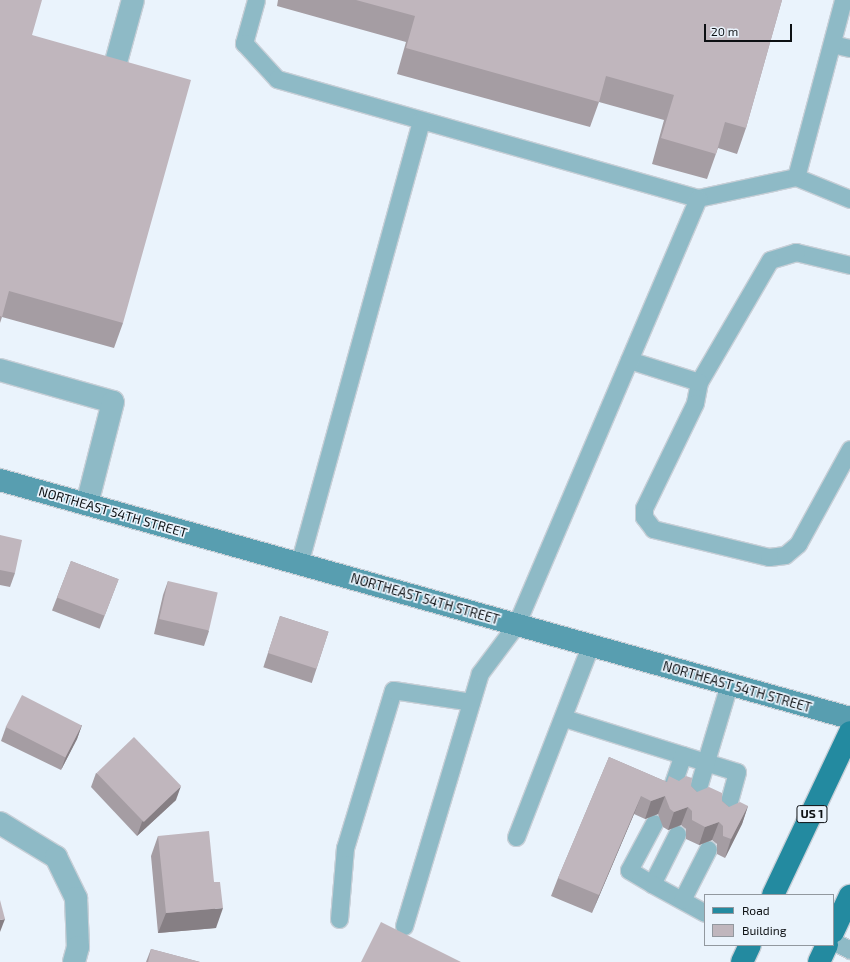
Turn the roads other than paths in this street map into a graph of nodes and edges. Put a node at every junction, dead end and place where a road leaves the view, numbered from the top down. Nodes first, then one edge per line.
1 (133, 0) edge
2 (256, 0) edge
3 (843, 0) edge
4 (832, 44) junction
5 (850, 48) edge
6 (116, 62) edge
7 (421, 120) junction
8 (796, 177) junction
9 (698, 198) junction
10 (850, 199) edge
11 (850, 265) edge
12 (629, 360) junction
13 (0, 370) edge
14 (699, 382) junction
15 (850, 449) edge
16 (0, 480) edge
17 (87, 504) junction
18 (299, 564) junction
19 (516, 624) junction
20 (590, 646) junction
21 (729, 684) junction
22 (471, 702) junction
23 (564, 718) junction
24 (850, 718) edge
25 (850, 732) edge
26 (683, 755) junction
27 (706, 762) junction
28 (671, 789) edge
29 (694, 801) edge
30 (725, 816) edge
31 (0, 823) edge
32 (654, 823) dead end
33 (677, 834) dead end
34 (516, 837) dead end
35 (708, 849) dead end
36 (652, 884) junction
37 (773, 894) edge
38 (850, 896) edge
39 (682, 900) junction
40 (704, 912) edge
41 (339, 919) dead end
42 (404, 926) dead end
43 (834, 930) edge
44 (834, 942) edge
45 (750, 946) edge
46 (827, 946) edge
47 (850, 950) edge
48 (74, 962) edge
49 (742, 962) edge
50 (819, 962) edge

1 - 6 street
2 - 7 lane
3 - 4 lane
4 - 5 lane
4 - 8 lane
7 - 9 lane
7 - 18 lane
8 - 9 lane
8 - 10 lane
9 - 12 lane
11 - 14 lane
12 - 14 lane
12 - 19 lane
13 - 17 street
14 - 15 lane
16 - 17 street, NORTHEAST 54TH STREET
17 - 18 street, NORTHEAST 54TH STREET
18 - 19 street, NORTHEAST 54TH STREET
19 - 20 street, NORTHEAST 54TH STREET
19 - 22 lane
20 - 21 street, NORTHEAST 54TH STREET
20 - 23 lane
21 - 24 street, NORTHEAST 54TH STREET
21 - 27 lane
22 - 41 lane
22 - 42 lane
23 - 26 lane
23 - 34 lane
25 - 37 main road, US 1
26 - 27 lane
26 - 28 lane
27 - 29 lane
27 - 30 lane
31 - 48 street
32 - 36 lane
33 - 36 lane
35 - 39 lane
36 - 39 lane
38 - 43 main road
39 - 40 lane
44 - 47 lane
45 - 49 main road
46 - 50 main road

